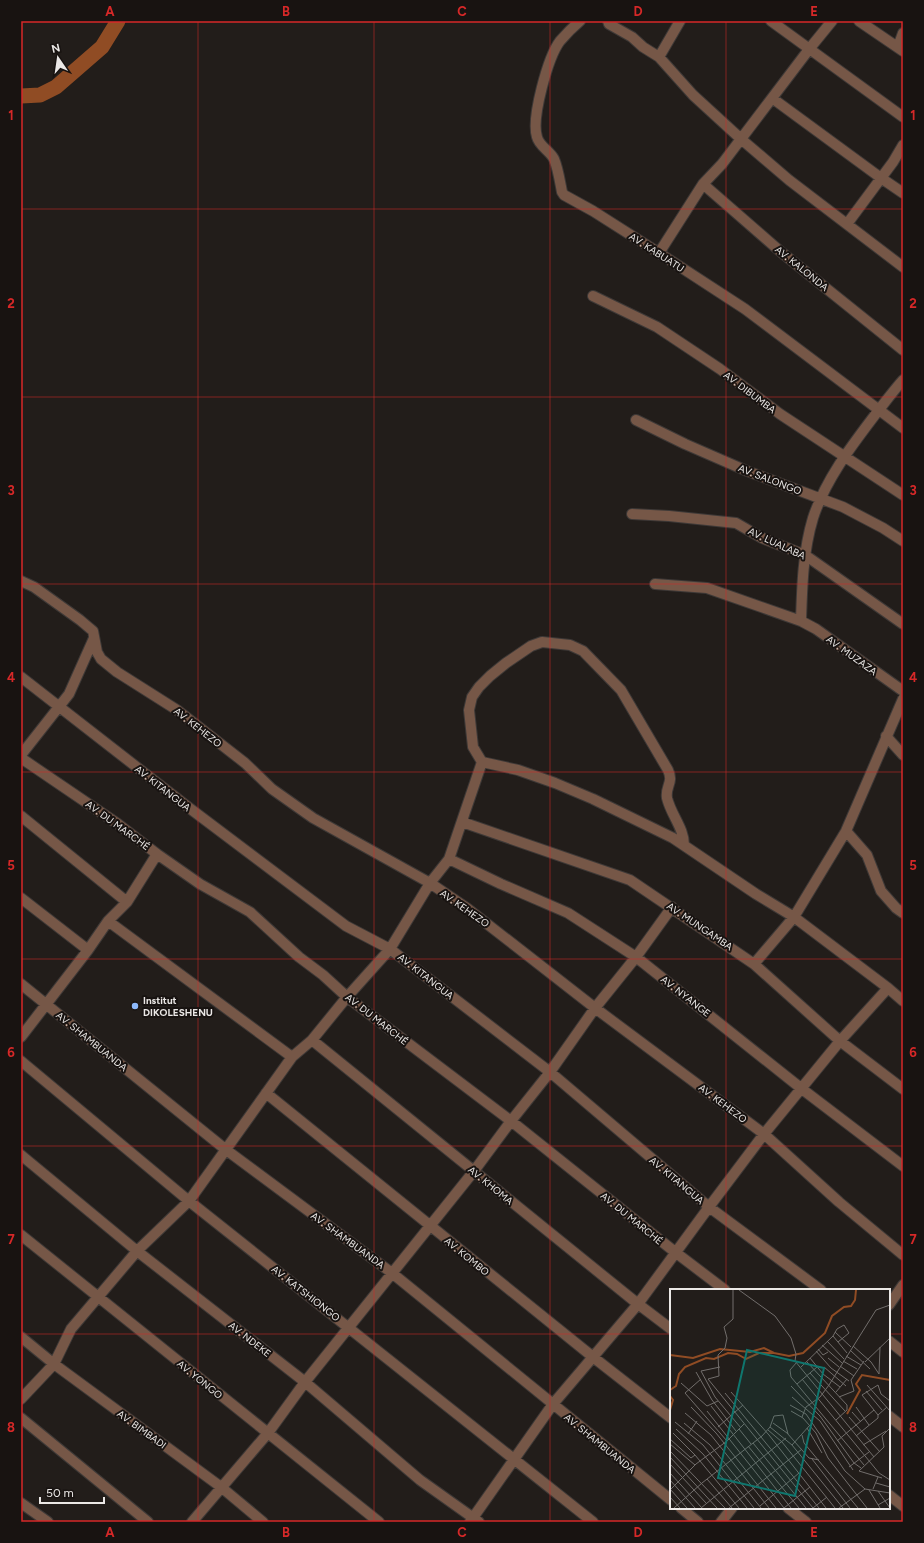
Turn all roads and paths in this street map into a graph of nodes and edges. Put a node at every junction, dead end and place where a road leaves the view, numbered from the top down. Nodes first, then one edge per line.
1 (580, 21) edge
2 (608, 21) edge
3 (680, 21) edge
4 (771, 21) edge
5 (832, 21) edge
6 (859, 21) edge
7 (903, 33) edge
8 (810, 48) junction
9 (900, 49) edge
10 (659, 57) junction
11 (772, 98) junction
12 (903, 117) edge
13 (741, 139) junction
14 (903, 145) edge
15 (881, 178) junction
16 (704, 184) junction
17 (903, 193) edge
18 (847, 224) junction
19 (659, 253) junction
20 (903, 267) edge
21 (593, 296) dead end
22 (903, 350) edge
23 (903, 380) edge
24 (879, 410) junction
25 (636, 420) dead end
26 (903, 428) edge
27 (845, 455) junction
28 (903, 495) edge
29 (821, 499) junction
30 (632, 514) dead end
31 (903, 541) edge
32 (805, 555) junction
33 (21, 581) edge
34 (655, 584) dead end
35 (801, 621) junction
36 (903, 624) edge
37 (94, 638) junction
38 (21, 677) edge
39 (903, 691) edge
40 (903, 698) edge
41 (59, 706) junction
42 (886, 736) junction
43 (903, 756) edge
44 (21, 757) edge
45 (482, 762) junction
46 (21, 816) edge
47 (462, 822) junction
48 (846, 831) junction
49 (684, 845) junction
50 (157, 854) junction
51 (449, 859) junction
52 (430, 884) junction
53 (21, 898) edge
54 (127, 902) junction
55 (672, 907) junction
56 (903, 913) edge
57 (794, 917) junction
58 (108, 921) junction
59 (390, 949) junction
60 (88, 950) junction
61 (636, 957) junction
62 (754, 964) junction
63 (21, 984) edge
64 (888, 988) junction
65 (347, 997) junction
66 (903, 1001) edge
67 (46, 1004) junction
68 (595, 1008) junction
69 (21, 1037) edge
70 (312, 1040) junction
71 (840, 1041) junction
72 (292, 1057) junction
73 (21, 1061) edge
74 (550, 1072) junction
75 (802, 1088) junction
76 (903, 1089) edge
77 (266, 1092) junction
78 (511, 1121) junction
79 (764, 1134) junction
80 (225, 1149) junction
81 (21, 1155) edge
82 (903, 1166) edge
83 (474, 1171) junction
84 (188, 1201) junction
85 (709, 1207) junction
86 (430, 1226) junction
87 (21, 1235) edge
88 (137, 1251) junction
89 (675, 1252) junction
90 (903, 1255) edge
91 (392, 1273) junction
92 (903, 1285) edge
93 (724, 1289) edge
94 (820, 1289) edge
95 (98, 1296) junction
96 (638, 1304) junction
97 (890, 1304) edge
98 (349, 1327) junction
99 (670, 1328) edge
100 (21, 1337) edge
101 (890, 1342) edge
102 (903, 1352) edge
103 (593, 1357) junction
104 (54, 1364) junction
105 (305, 1382) junction
106 (21, 1399) edge
107 (553, 1404) junction
108 (670, 1417) edge
109 (890, 1417) edge
110 (21, 1418) edge
111 (903, 1427) edge
112 (268, 1433) junction
113 (514, 1459) junction
114 (221, 1487) junction
115 (890, 1496) edge
116 (670, 1499) edge
117 (21, 1502) edge
118 (903, 1506) edge
119 (682, 1509) edge
120 (731, 1509) edge
121 (789, 1509) edge
122 (474, 1521) edge
123 (48, 1522) edge
124 (148, 1522) edge
125 (192, 1522) edge
126 (263, 1522) edge
127 (379, 1522) edge
128 (593, 1522) edge
129 (698, 1522) edge
130 (721, 1522) edge
131 (806, 1522) edge

1 - 19 street, AV. KABUATU
2 - 10 street
3 - 10 street
4 - 8 street
5 - 8 street
6 - 9 street
7 - 9 street
8 - 11 street
8 - 12 street
10 - 13 street
11 - 13 street
11 - 15 street
13 - 16 street
13 - 18 street
14 - 15 street
15 - 17 street
15 - 18 street
16 - 19 street
16 - 22 street, AV. KALONDA
18 - 20 street
19 - 24 street, AV. KABUATU
21 - 27 street, AV. DIBUMBA
23 - 24 street
24 - 26 street, AV. KABUATU
24 - 27 street
25 - 29 street, AV. SALONGO
27 - 28 street, AV. DIBUMBA
27 - 29 street
29 - 31 street, AV. SALONGO
29 - 32 street
30 - 32 street, AV. LUALABA
32 - 35 street
32 - 36 street, AV. LUALABA
33 - 37 street, AV. KEHEZO
34 - 35 street, AV. MUZAZA
35 - 39 street, AV. MUZAZA
37 - 41 street
37 - 52 street, AV. KEHEZO
38 - 41 street, AV. KITANGUA
40 - 42 street
41 - 44 street
41 - 59 street, AV. KITANGUA
42 - 43 street
42 - 48 street
44 - 50 street, AV. DU MARCHÉ
45 - 47 street
45 - 49 street
45 - 49 street
46 - 54 street
47 - 51 street
47 - 55 street, AV. MUNGAMBA
48 - 56 street
48 - 57 street
49 - 57 street
50 - 54 street
50 - 65 street, AV. DU MARCHÉ
51 - 52 street
51 - 61 street, AV. NYANGE
52 - 59 street
52 - 68 street, AV. KEHEZO
53 - 60 street
54 - 58 street
55 - 61 street
55 - 62 street, AV. MUNGAMBA
57 - 62 street
57 - 64 street
58 - 60 street
58 - 72 street
59 - 65 street
59 - 74 street, AV. KITANGUA
60 - 67 street
61 - 68 street
61 - 75 street, AV. NYANGE
62 - 71 street, AV. MUNGAMBA
63 - 67 street, AV. SHAMBUANDA
64 - 66 street
64 - 71 street
65 - 70 street
65 - 78 street, AV. DU MARCHÉ
67 - 69 street
67 - 80 street, AV. SHAMBUANDA
68 - 74 street
68 - 79 street, AV. KEHEZO
70 - 72 street
70 - 83 street, AV. KHOMA
71 - 75 street
71 - 76 street, AV. MUNGAMBA
72 - 77 street
73 - 84 street, AV. KATSHIONGO
74 - 78 street
74 - 85 street, AV. KITANGUA
75 - 79 street
75 - 82 street, AV. NYANGE
77 - 80 street
77 - 86 street, AV. KOMBO
78 - 83 street
78 - 89 street, AV. DU MARCHÉ
79 - 85 street
79 - 90 street, AV. KEHEZO
80 - 84 street
80 - 91 street, AV. SHAMBUANDA
81 - 88 street, AV. NDEKE
83 - 86 street
83 - 96 street, AV. KHOMA
84 - 88 street
84 - 98 street, AV. KATSHIONGO
85 - 89 street
85 - 94 street, AV. KITANGUA
86 - 91 street
86 - 103 street, AV. KOMBO
87 - 95 street, AV. YONGO
88 - 95 street
88 - 105 street, AV. NDEKE
89 - 93 street, AV. DU MARCHÉ
89 - 96 street
91 - 98 street
91 - 107 street, AV. SHAMBUANDA
92 - 97 street
95 - 104 street
95 - 112 street, AV. YONGO
96 - 99 street, AV. KHOMA
96 - 103 street
98 - 105 street
98 - 113 street, AV. KATSHIONGO
100 - 104 street, AV. BIMBADI
101 - 102 street
103 - 107 street
103 - 108 street, AV. KOMBO
104 - 106 street
104 - 114 street, AV. BIMBADI
105 - 112 street
105 - 122 street, AV. NDEKE
107 - 113 street
107 - 116 street, AV. SHAMBUANDA
109 - 111 street
110 - 124 street
112 - 114 street
112 - 127 street, AV. YONGO
113 - 122 street
113 - 128 street, AV. KATSHIONGO
114 - 125 street
114 - 126 street, AV. BIMBADI
115 - 118 street
117 - 123 street
119 - 129 street
120 - 130 street
121 - 131 street

